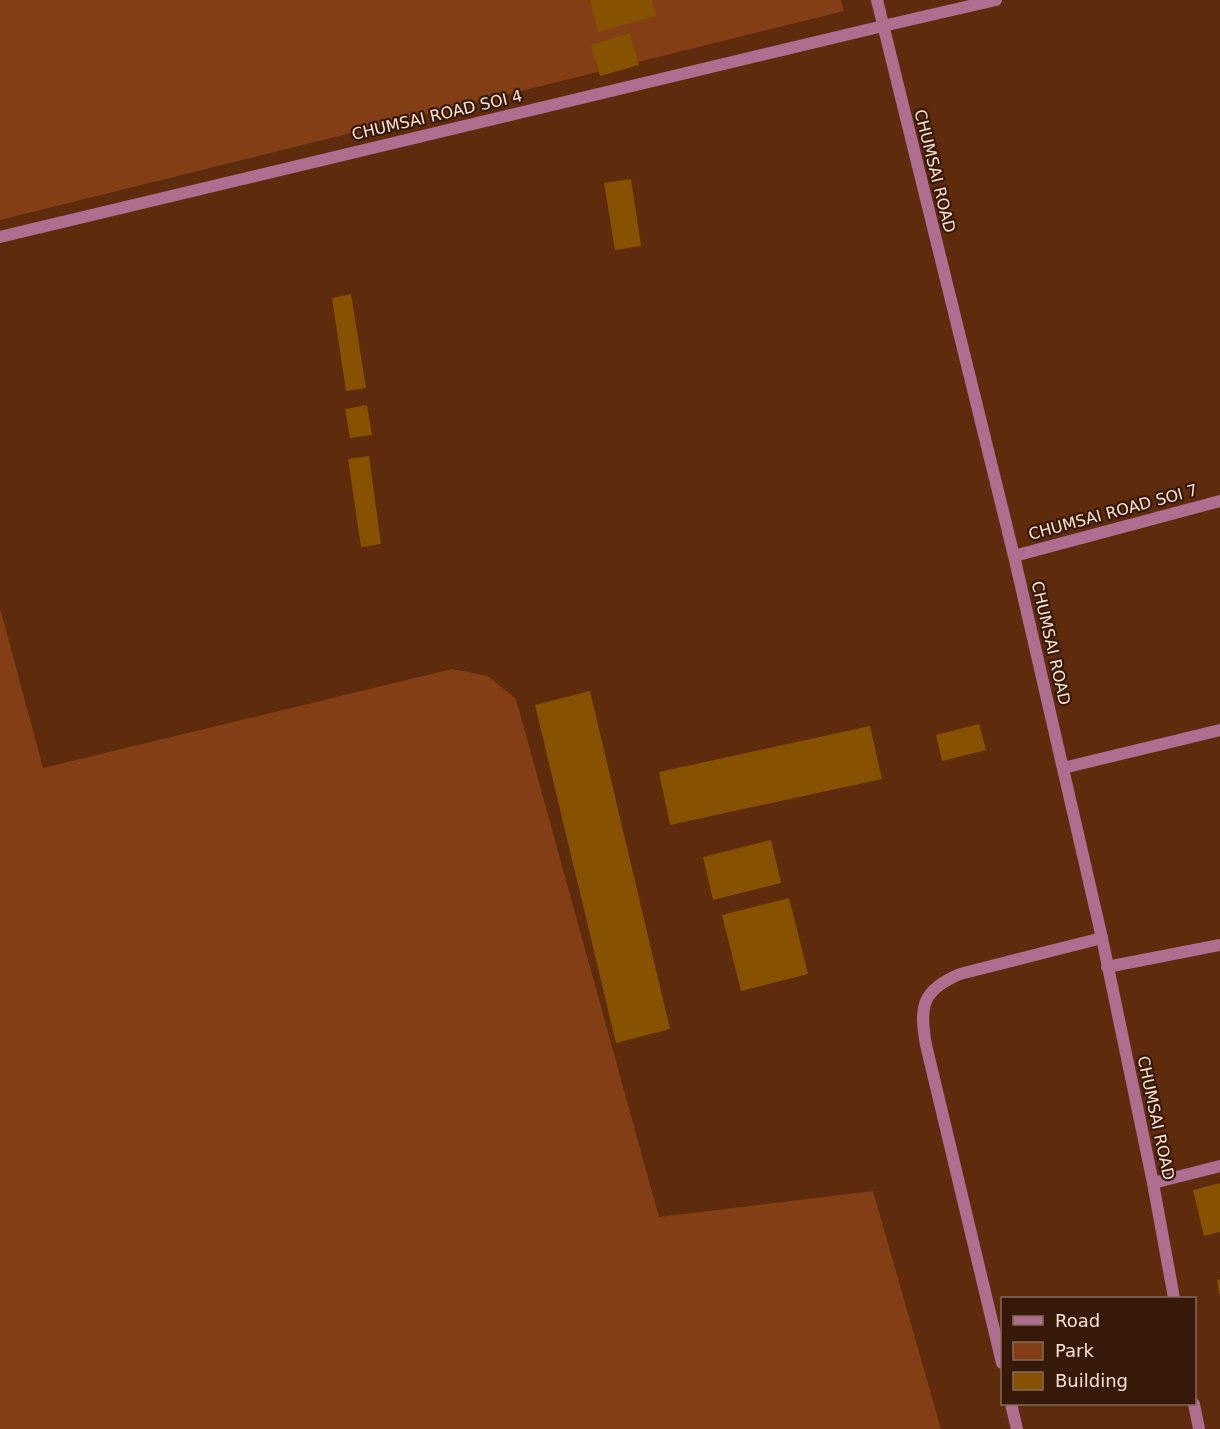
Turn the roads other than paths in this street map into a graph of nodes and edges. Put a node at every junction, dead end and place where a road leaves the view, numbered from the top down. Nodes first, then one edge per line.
1 (877, 0) edge
2 (996, 0) edge
3 (883, 26) junction
4 (0, 237) edge
5 (1220, 501) edge
6 (1014, 556) junction
7 (1220, 730) edge
8 (1063, 768) junction
9 (1102, 938) junction
10 (1220, 945) edge
11 (1107, 967) junction
12 (1220, 1166) edge
13 (1153, 1183) junction
14 (1174, 1297) edge
15 (1001, 1359) edge
16 (1011, 1405) edge
17 (1194, 1405) edge
18 (1017, 1429) edge
19 (1199, 1429) edge

1 - 3 street, CHUMSAI ROAD
2 - 3 street, CHUMSAI ROAD SOI 4
3 - 4 street, CHUMSAI ROAD SOI 4
3 - 6 street, CHUMSAI ROAD
5 - 6 street, CHUMSAI ROAD SOI 7
6 - 8 street, CHUMSAI ROAD
7 - 8 street
8 - 9 street, CHUMSAI ROAD
9 - 11 street, CHUMSAI ROAD
9 - 15 street
10 - 11 street
11 - 13 street, CHUMSAI ROAD
12 - 13 street
13 - 14 street, CHUMSAI ROAD
16 - 18 street
17 - 19 street

